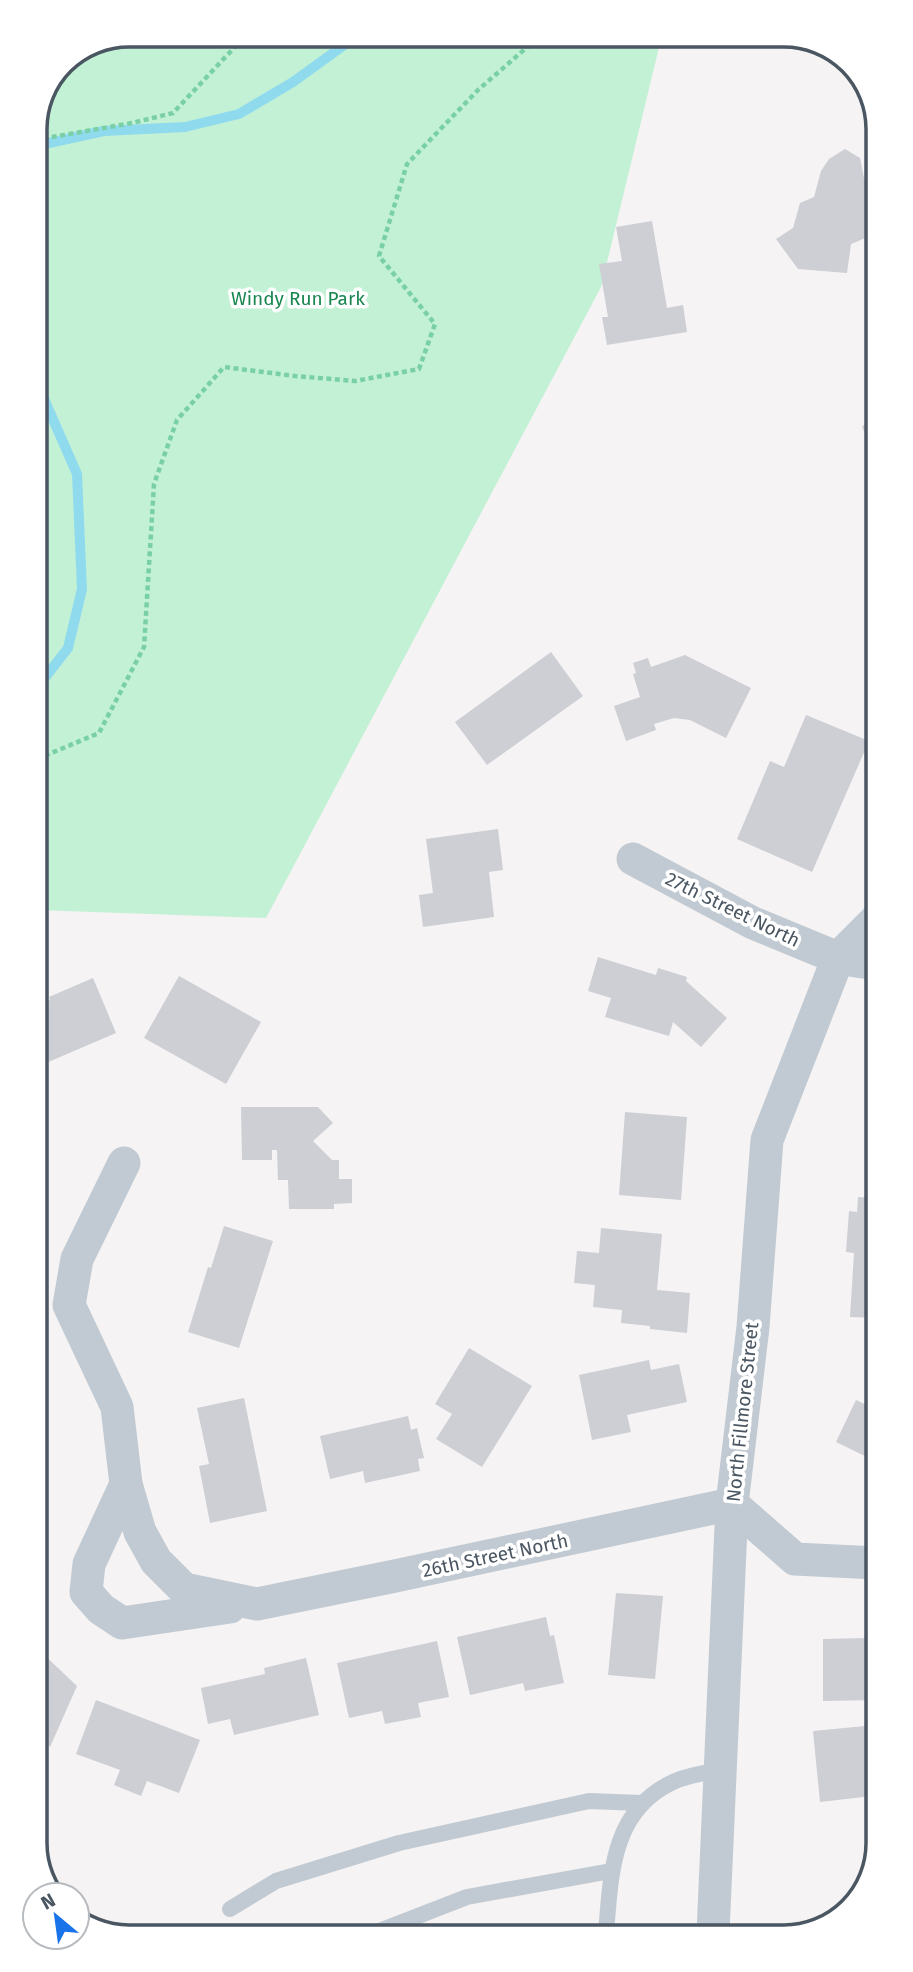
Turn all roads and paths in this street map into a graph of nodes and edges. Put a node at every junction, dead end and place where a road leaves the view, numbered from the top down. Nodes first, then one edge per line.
1 (235, 47) edge
2 (527, 47) edge
3 (47, 139) edge
4 (47, 755) edge
5 (633, 859) dead end
6 (866, 930) edge
7 (838, 958) junction
8 (866, 963) edge
9 (124, 1163) dead end
10 (126, 1483) junction
11 (732, 1504) junction
12 (866, 1562) edge
13 (257, 1604) junction
14 (720, 1770) junction
15 (641, 1803) junction
16 (611, 1871) junction
17 (230, 1909) dead end
18 (395, 1925) edge
19 (607, 1925) edge
20 (713, 1925) edge

1 - 3 path
2 - 4 path
5 - 7 street, 27th Street North
6 - 7 street, North Fillmore Street
7 - 8 street, 27th Street North
7 - 11 street, North Fillmore Street
9 - 10 street, 26th Street North
10 - 13 street, 26th Street North
10 - 13 street, 26th Street North
11 - 12 street
11 - 13 street, 26th Street North
11 - 14 street, North Fillmore Street
14 - 15 lane
14 - 20 street, North Fillmore Street
15 - 16 lane
15 - 17 lane
16 - 18 lane
16 - 19 lane

